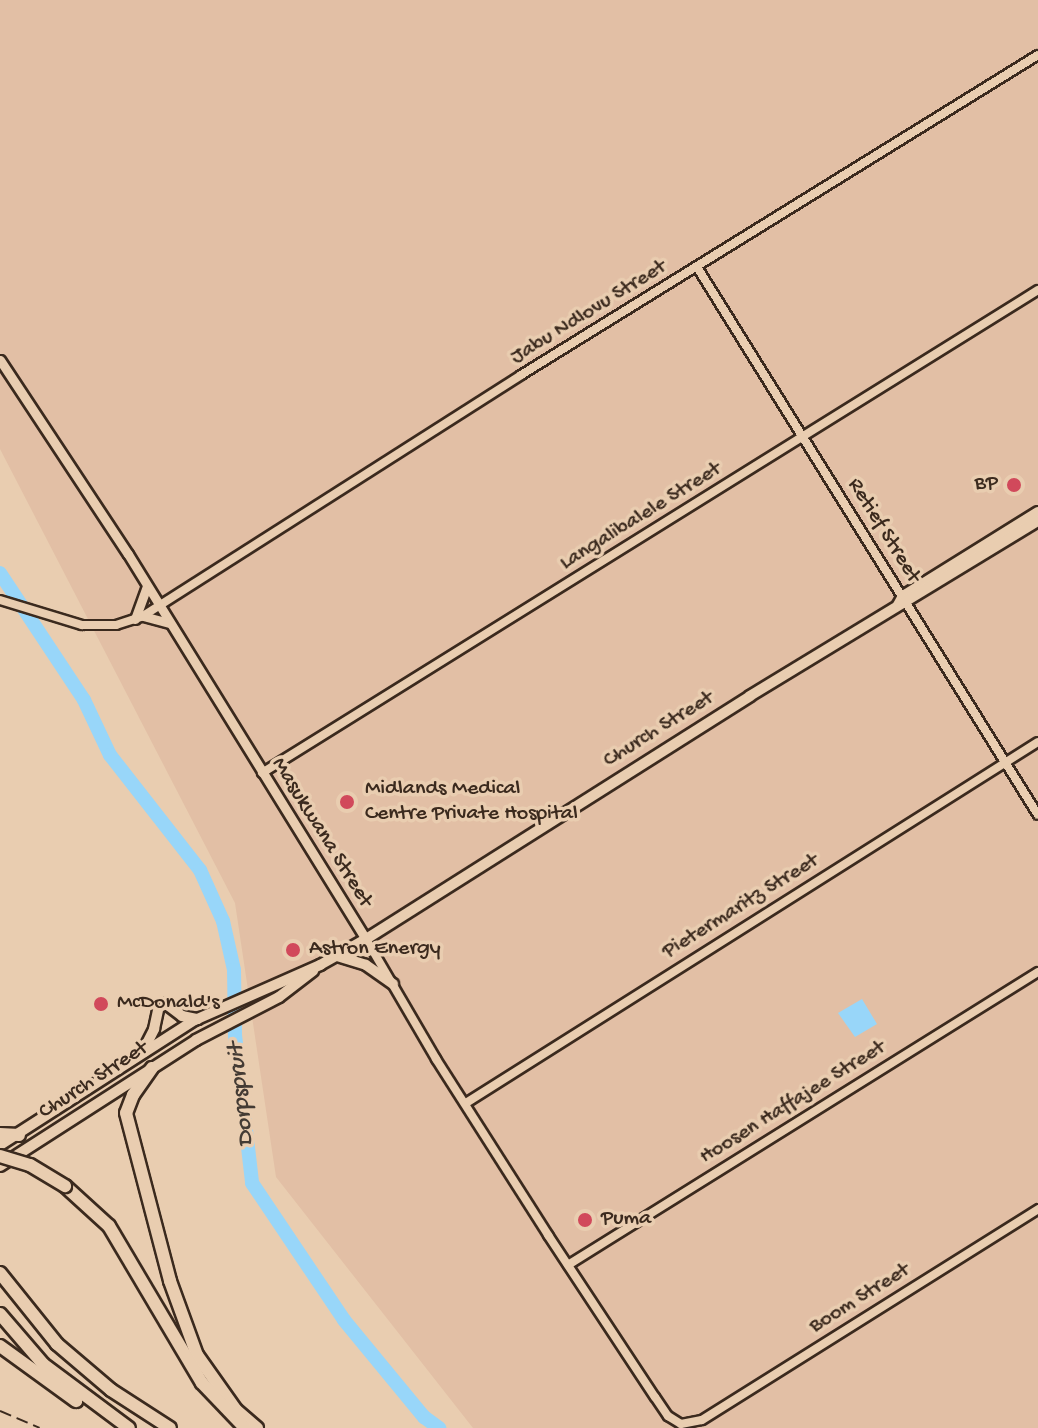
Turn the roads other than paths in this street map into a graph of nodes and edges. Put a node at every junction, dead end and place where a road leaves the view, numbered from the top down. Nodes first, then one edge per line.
1 (1038, 55) edge
2 (697, 267) junction
3 (1038, 290) edge
4 (0, 360) edge
5 (802, 436) junction
6 (1038, 512) edge
7 (1038, 521) edge
8 (147, 586) junction
9 (2, 600) edge
10 (903, 601) junction
11 (160, 605) junction
12 (139, 618) junction
13 (170, 623) junction
14 (1038, 742) edge
15 (1005, 762) junction
16 (262, 773) junction
17 (1038, 815) edge
18 (366, 939) junction
19 (337, 956) junction
20 (320, 965) junction
21 (1038, 972) edge
22 (393, 984) junction
23 (198, 1019) junction
24 (141, 1055) junction
25 (152, 1068) junction
26 (466, 1103) junction
27 (0, 1134) edge
28 (19, 1135) junction
29 (0, 1145) edge
30 (7, 1157) edge
31 (0, 1166) edge
32 (1038, 1209) edge
33 (568, 1265) junction
34 (0, 1273) edge
35 (0, 1314) edge
36 (0, 1346) edge
37 (702, 1420) joint
38 (119, 1428) edge
39 (129, 1428) edge
40 (170, 1428) edge
41 (245, 1428) edge
42 (257, 1428) edge

1 - 2 street, Jabu Ndlovu Street
2 - 5 street, Retief Street
2 - 11 street, Jabu Ndlovu Street
3 - 5 street, Langalibalele Street
4 - 8 main road, Masukwana Street
5 - 10 street, Retief Street
5 - 16 street, Langalibalele Street
6 - 10 main road, Church Street
7 - 10 main road, Church Street
8 - 11 main road, Masukwana Street
8 - 12 main road
9 - 12 street
10 - 15 street, Retief Street
10 - 18 main road, Church Street
11 - 12 street, Jabu Ndlovu Street
11 - 13 main road, Masukwana Street
12 - 13 main road
13 - 16 main road, Masukwana Street
14 - 15 street, Pietermaritz Street
15 - 17 street, Retief Street
15 - 26 street, Pietermaritz Street
16 - 18 main road, Masukwana Street
18 - 19 main road, Church Street
18 - 22 street, Masukwana Street
19 - 20 main road, Church Street
19 - 22 main road
20 - 23 main road, Church Street
20 - 25 main road, Church Street
21 - 33 street, Hoosen Haffajee Street
22 - 26 street, Masukwana Street
23 - 24 main road, Church Street
23 - 24 main road
24 - 28 main road, Church Street
25 - 30 main road, Church Street
25 - 42 highway
26 - 33 street, Masukwana Street
27 - 28 highway
28 - 29 main road, Church Street
30 - 31 main road, Church Street
30 - 41 highway, bridge
32 - 37 street, Boom Street
33 - 37 street, Masukwana Street
34 - 40 highway
35 - 39 highway
36 - 38 highway

